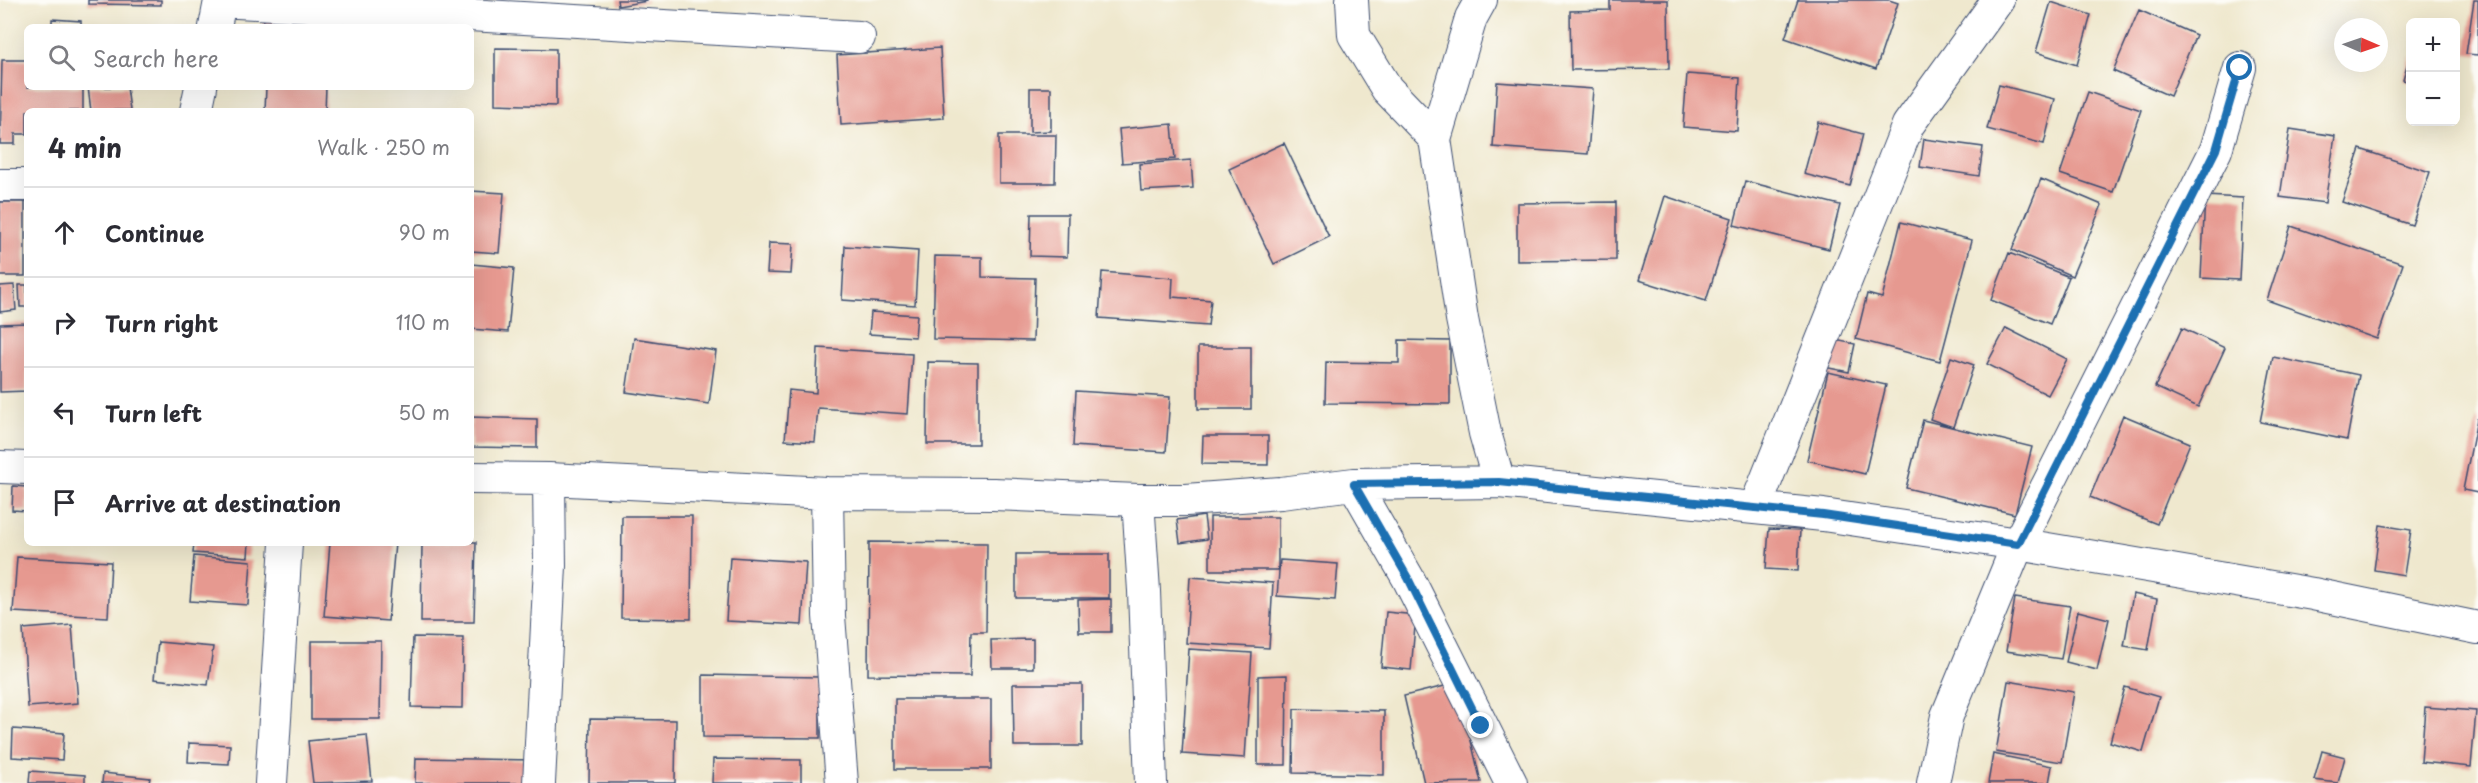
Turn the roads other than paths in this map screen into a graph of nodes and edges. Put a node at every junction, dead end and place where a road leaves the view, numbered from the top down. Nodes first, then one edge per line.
1 (1352, 0) edge
2 (1481, 0) edge
3 (1998, 0) edge
4 (216, 24) edge
5 (859, 37) dead end
6 (2240, 68) dead end
7 (200, 90) edge
8 (197, 108) edge
9 (1435, 139) junction
10 (0, 185) edge
11 (24, 185) edge
12 (0, 467) edge
13 (24, 468) edge
14 (474, 478) edge
15 (549, 479) junction
16 (1499, 482) junction
17 (1354, 484) junction
18 (827, 493) junction
19 (1138, 500) junction
20 (1755, 508) junction
21 (2018, 544) junction
22 (286, 546) edge
23 (2478, 628) edge
24 (271, 783) edge
25 (539, 783) edge
26 (842, 783) edge
27 (1151, 783) edge
28 (1511, 783) edge
29 (1934, 783) edge

1 - 9 street
2 - 9 street
3 - 20 street
4 - 5 street
6 - 21 street
7 - 8 street
9 - 16 street
10 - 11 street
12 - 13 street
14 - 15 street
15 - 18 street
15 - 25 street
16 - 17 street
16 - 20 street
17 - 19 street
17 - 28 street
18 - 19 street
18 - 26 street
19 - 27 street
20 - 21 street
21 - 23 street
21 - 29 street
22 - 24 street

